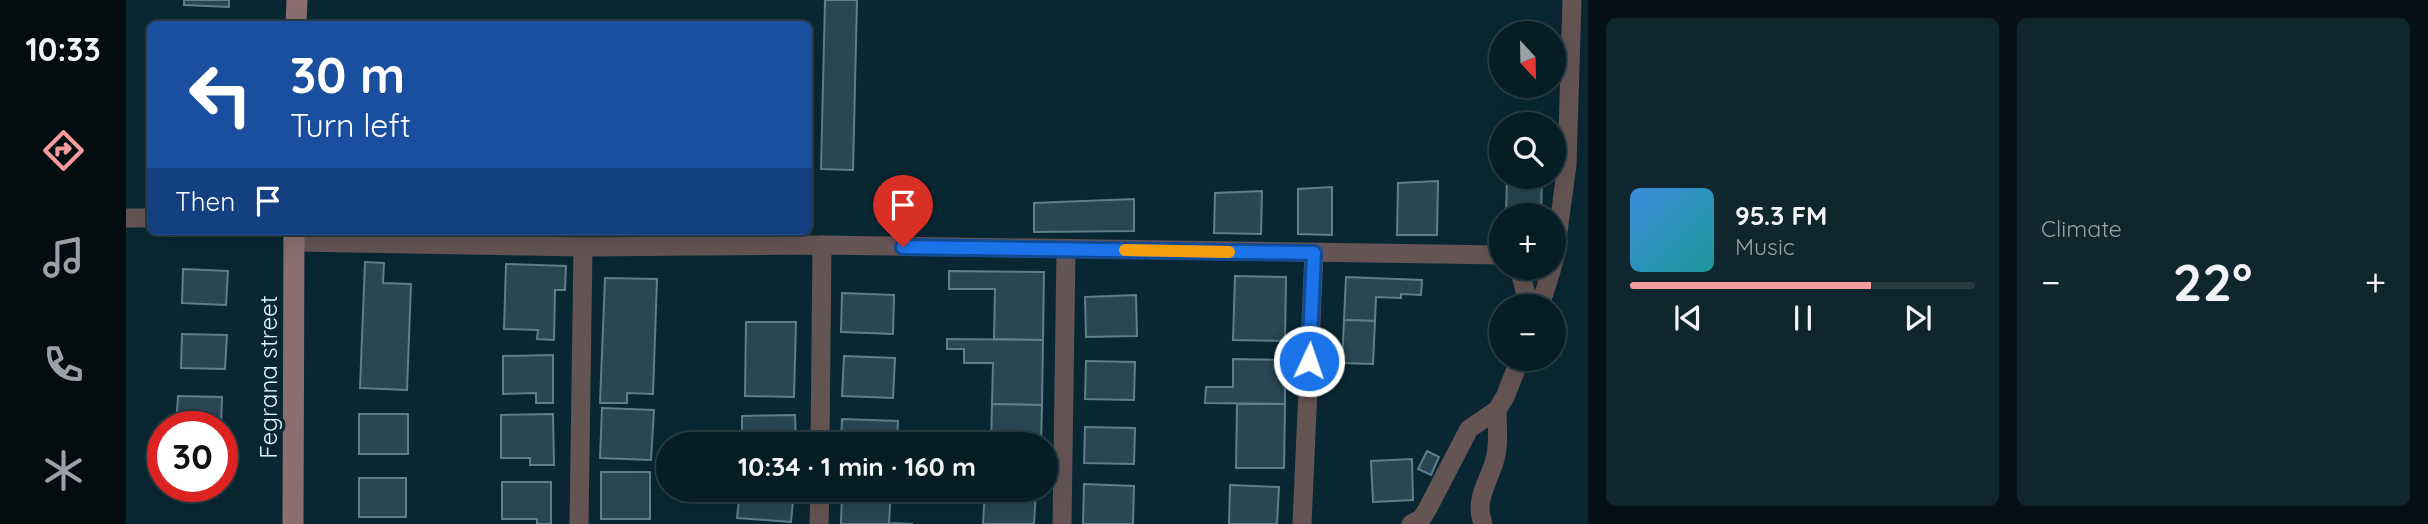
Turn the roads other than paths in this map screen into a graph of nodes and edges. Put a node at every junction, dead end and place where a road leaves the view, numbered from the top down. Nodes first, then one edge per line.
1 (297, 0) edge
2 (1572, 0) edge
3 (296, 21) edge
4 (1562, 203) edge
5 (126, 218) edge
6 (147, 218) edge
7 (295, 236) edge
8 (822, 245) junction
9 (583, 247) junction
10 (1066, 250) junction
11 (1314, 253) junction
12 (1489, 255) edge
13 (1515, 371) edge
14 (1497, 410) junction
15 (820, 432) edge
16 (820, 502) edge
17 (293, 524) edge
18 (579, 524) edge
19 (819, 524) edge
20 (1062, 524) edge
21 (1302, 524) edge
22 (1411, 524) edge
23 (1483, 524) edge

1 - 3 street
2 - 4 street
5 - 6 street
7 - 9 street
7 - 17 street, Fegrana street
8 - 9 street
8 - 10 street
8 - 15 street
9 - 18 street
10 - 11 street
10 - 20 street
11 - 12 street
11 - 21 street
13 - 14 street
14 - 22 street
14 - 23 street
16 - 19 street

